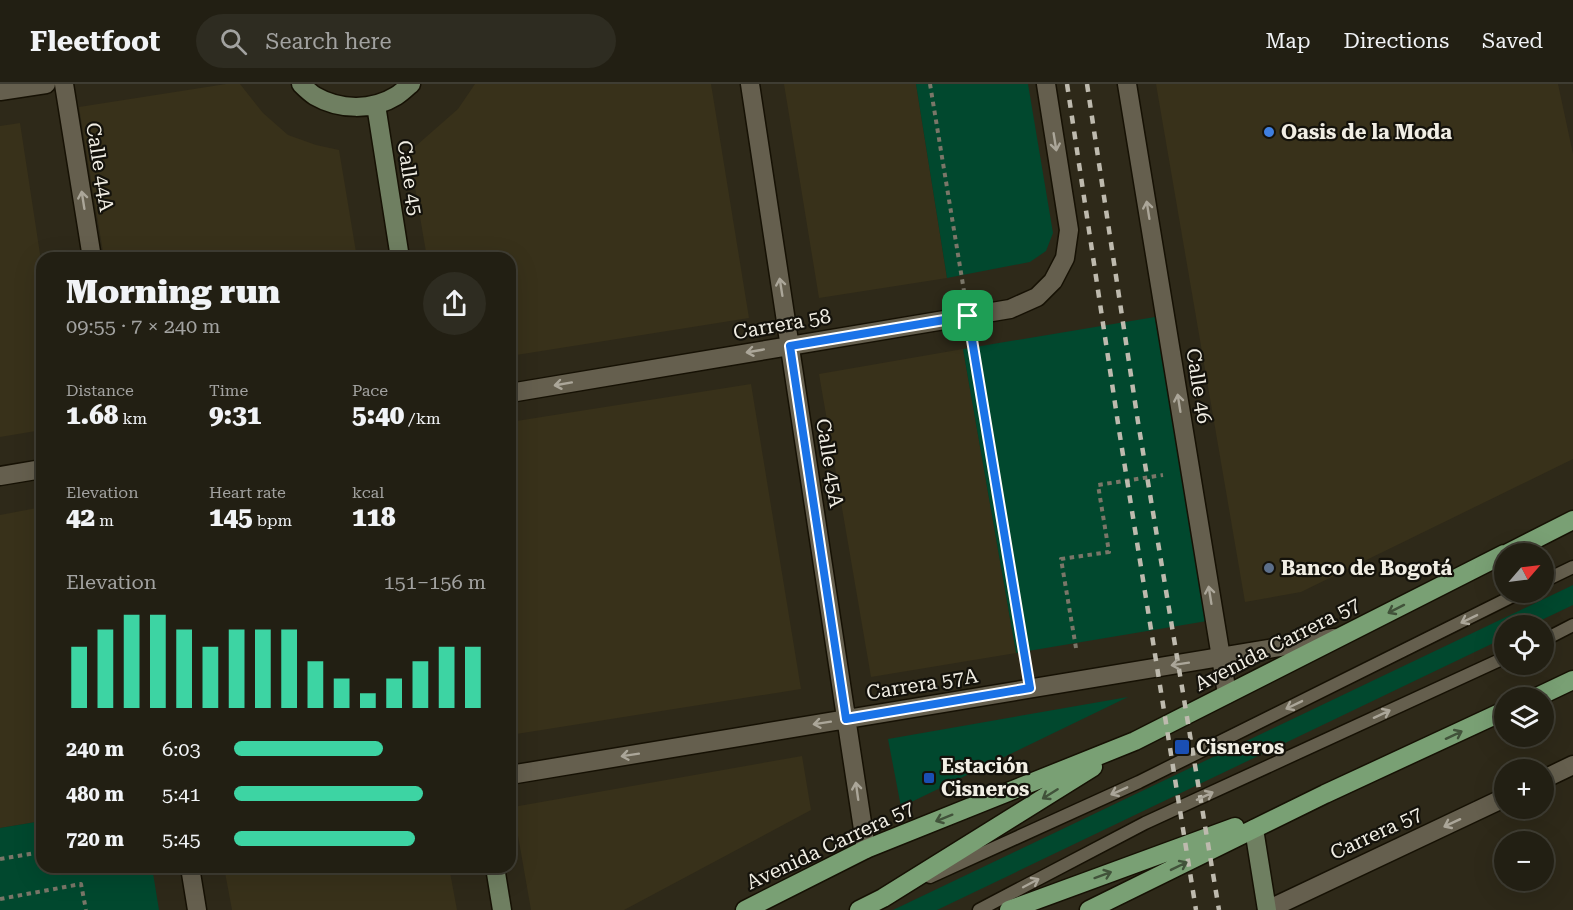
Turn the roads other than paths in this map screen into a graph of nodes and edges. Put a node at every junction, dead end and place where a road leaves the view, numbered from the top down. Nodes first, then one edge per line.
1 (46, 84) edge
2 (64, 84) edge
3 (301, 84) edge
4 (411, 84) edge
5 (750, 84) edge
6 (1046, 84) edge
7 (1127, 84) edge
8 (0, 91) edge
9 (376, 105) junction
10 (91, 252) edge
11 (399, 252) edge
12 (790, 346) junction
13 (516, 392) edge
14 (36, 470) edge
15 (0, 476) edge
16 (1573, 520) edge
17 (1527, 543) edge
18 (1494, 560) edge
19 (1573, 567) edge
20 (1554, 576) edge
21 (1499, 603) edge
22 (1573, 625) edge
23 (1554, 635) edge
24 (1341, 637) junction
25 (1221, 657) junction
26 (1494, 663) edge
27 (1573, 680) edge
28 (1554, 689) edge
29 (1227, 694) junction
30 (1494, 716) edge
31 (846, 719) junction
32 (1135, 741) junction
33 (1573, 765) edge
34 (516, 774) edge
35 (1554, 774) edge
36 (1324, 794) junction
37 (1494, 803) edge
38 (1254, 828) junction
39 (866, 849) junction
40 (191, 873) edge
41 (496, 873) edge
42 (883, 898) junction
43 (197, 910) edge
44 (502, 910) edge
45 (745, 910) edge
46 (859, 910) edge
47 (979, 910) edge
48 (1009, 910) edge
49 (1089, 910) edge
50 (1267, 910) edge

1 - 8 street
10 -> 2 street, Calle 44A
3 - 9 street
4 - 9 street
12 -> 5 street, Calle 45A
6 -> 12 street, Carrera 58
25 -> 7 street, Calle 46
9 - 11 street, Calle 45
12 -> 13 street, Carrera 58
12 - 31 street, Calle 45A
14 - 15 street
16 - 17 main road, Avenida Carrera 57
18 -> 24 main road, Avenida Carrera 57
19 - 20 lane
21 -> 42 lane
22 - 23 lane
24 - 25 street, Carrera 57A
24 - 29 main road, Avenida Carrera 57
25 - 29 street, Calle 46
25 -> 31 street, Carrera 57A
47 -> 26 lane
27 - 28 main road
29 - 32 main road, Avenida Carrera 57
36 -> 30 main road
31 -> 34 street, Carrera 57A
39 -> 31 street, Calle 45A
32 -> 39 main road, Avenida Carrera 57
32 -> 42 main road, Avenida Carrera 57
33 - 35 street
36 - 38 main road
48 -> 36 main road
37 -> 50 street, Carrera 57
49 -> 38 main road
38 - 50 street
39 - 45 main road, Avenida Carrera 57
40 - 43 street
41 - 44 street
42 - 46 main road, Avenida Carrera 57

